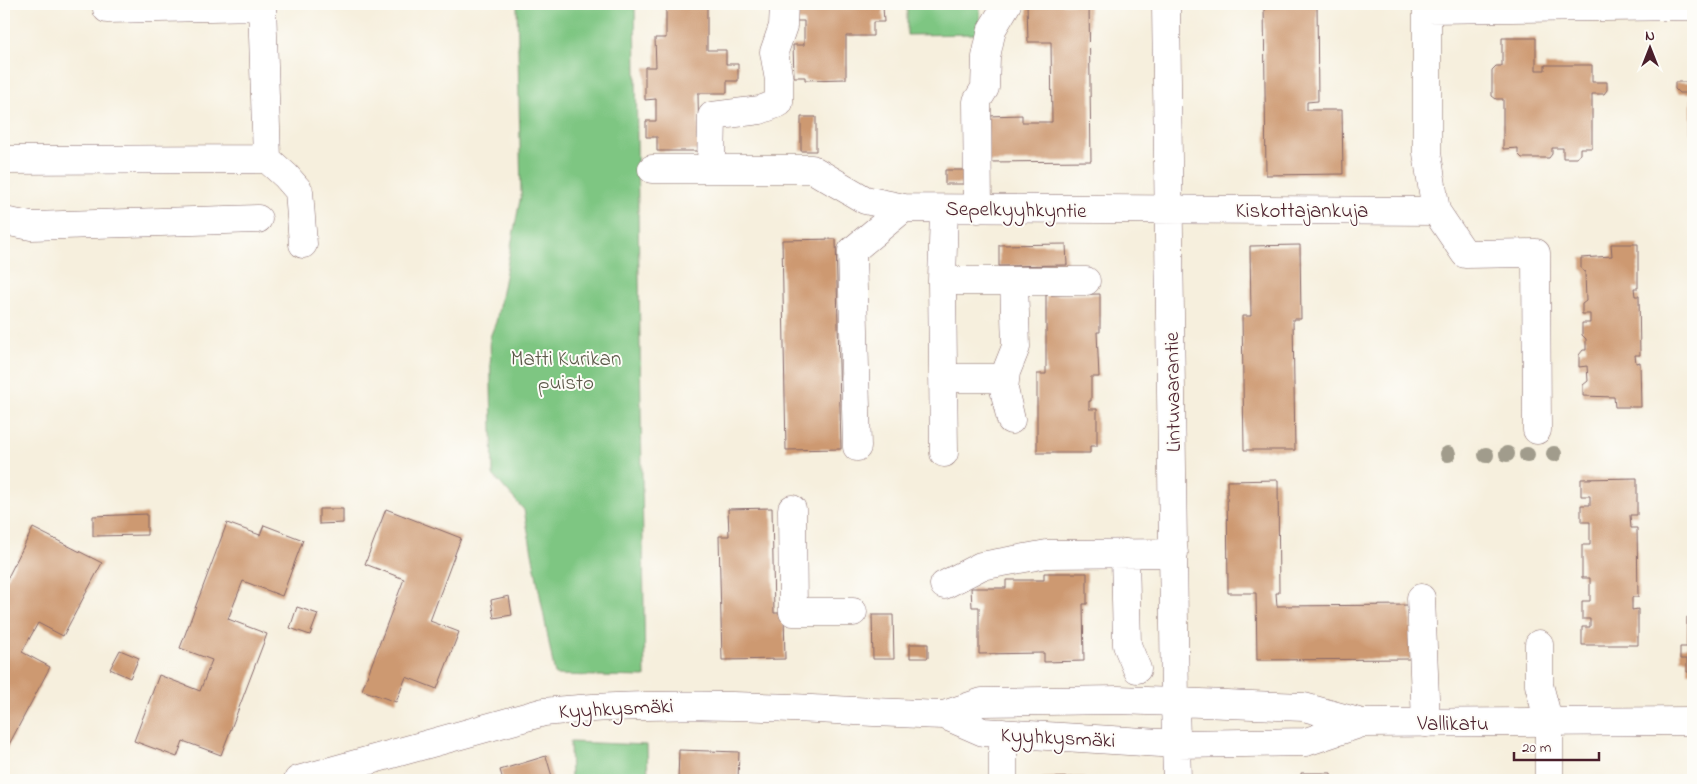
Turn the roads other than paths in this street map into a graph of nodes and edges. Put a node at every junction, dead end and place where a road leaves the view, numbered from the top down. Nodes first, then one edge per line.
1 (784, 4) edge
2 (1007, 4) edge
3 (1166, 4) edge
4 (262, 5) edge
5 (1427, 6) edge
6 (1693, 6) edge
7 (107, 9) dead end
8 (266, 159) junction
9 (4, 160) edge
10 (652, 169) dead end
11 (711, 169) junction
12 (904, 208) junction
13 (944, 209) junction
14 (978, 209) junction
15 (1168, 210) junction
16 (1436, 211) junction
17 (258, 219) dead end
18 (4, 221) edge
19 (303, 244) dead end
20 (942, 281) junction
21 (1014, 281) junction
22 (1086, 281) dead end
23 (943, 378) junction
24 (1005, 378) junction
25 (1012, 420) dead end
26 (1537, 430) dead end
27 (857, 447) dead end
28 (944, 453) dead end
29 (792, 508) dead end
30 (1125, 553) junction
31 (1174, 553) junction
32 (944, 585) dead end
33 (1421, 598) dead end
34 (853, 612) dead end
35 (1539, 644) dead end
36 (1137, 669) dead end
37 (1176, 702) junction
38 (944, 714) junction
39 (1693, 721) edge
40 (1426, 723) junction
41 (1362, 724) junction
42 (1549, 724) junction
43 (1003, 733) junction
44 (1177, 744) junction
45 (298, 780) edge
46 (1003, 780) edge
47 (1177, 780) edge
48 (1549, 780) edge

1 - 11 street
2 - 14 street
3 - 15 street, Lintuvaarantie
4 - 7 street
4 - 8 street
5 - 6 street
5 - 16 street
8 - 9 street
8 - 19 street
10 - 11 street, Sepelkyyhkyntie
11 - 12 street, Sepelkyyhkyntie
12 - 13 street, Sepelkyyhkyntie
12 - 27 street
13 - 14 street, Sepelkyyhkyntie
13 - 20 street
14 - 15 street, Sepelkyyhkyntie
15 - 16 street, Kiskottajankuja
15 - 31 street, Lintuvaarantie
16 - 26 street
17 - 18 street
20 - 21 street
20 - 23 street
21 - 22 street
21 - 24 street
23 - 24 street
23 - 28 street
24 - 25 street
29 - 34 street
30 - 31 street
30 - 32 street
30 - 36 street
31 - 37 street, Lintuvaarantie
33 - 40 street
35 - 42 street
37 - 38 street, Kyyhkysmäki
37 - 41 street, Vallikatu
37 - 44 street, Lintuvaarantie
38 - 43 street, Kyyhkysmäki
38 - 45 street, Kyyhkysmäki
39 - 42 street, Vallikatu
40 - 41 street, Vallikatu
40 - 42 street, Vallikatu
41 - 44 street, Vallikatu
42 - 48 street
43 - 44 street, Kyyhkysmäki
43 - 46 street
44 - 47 street, Lintuvaarantie

